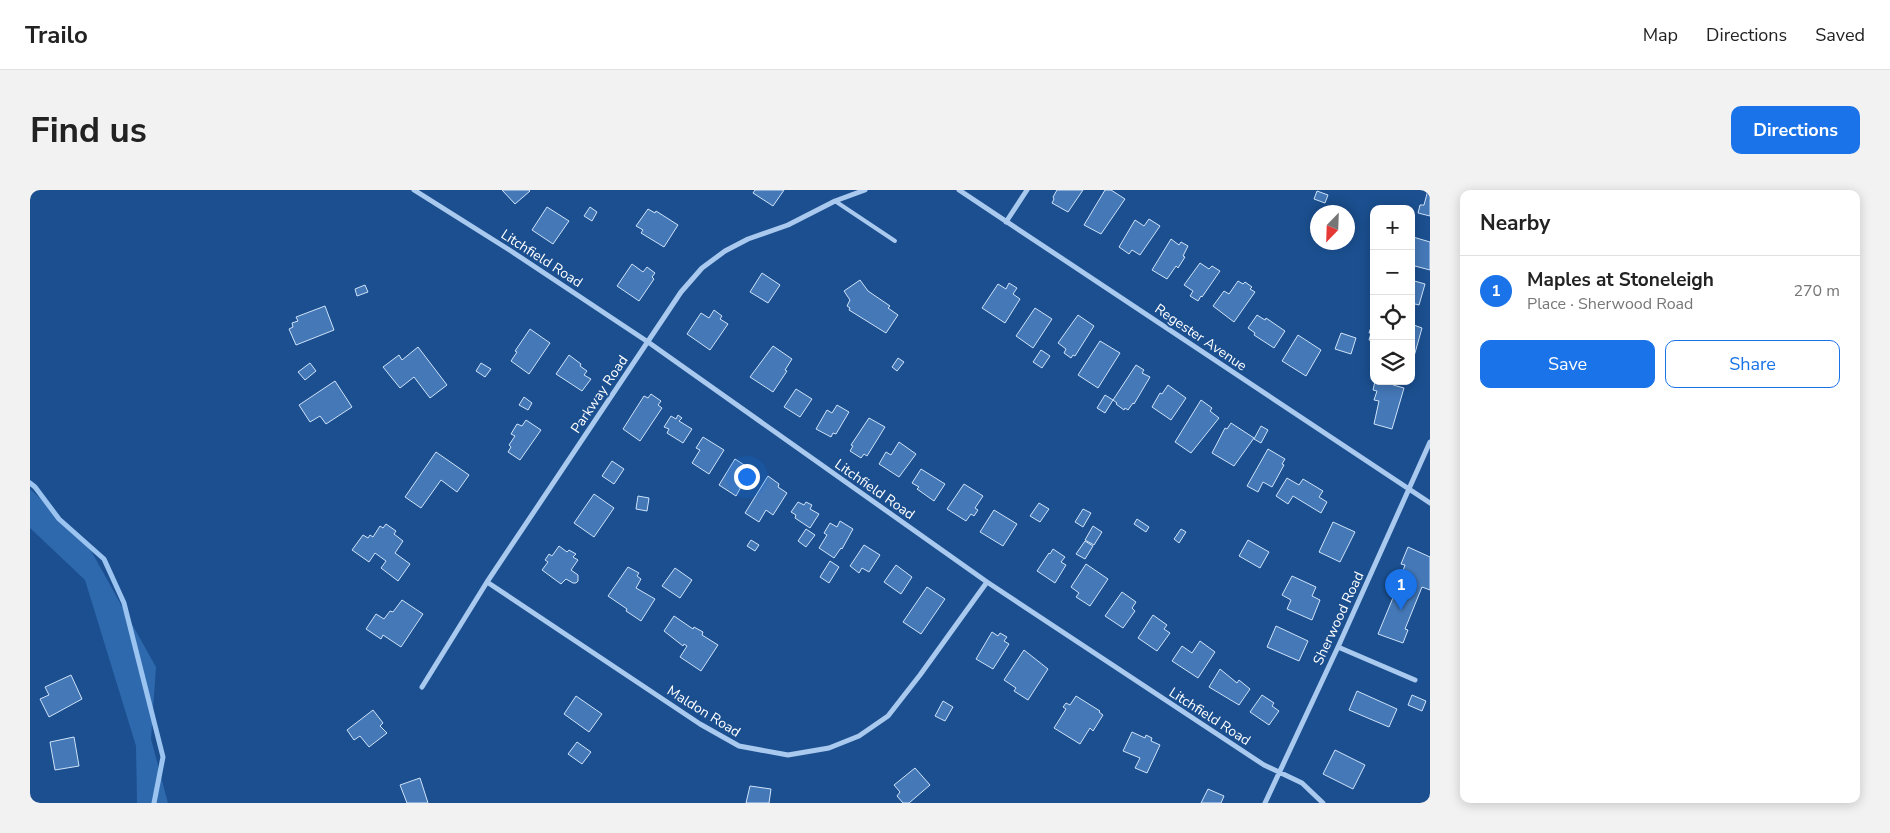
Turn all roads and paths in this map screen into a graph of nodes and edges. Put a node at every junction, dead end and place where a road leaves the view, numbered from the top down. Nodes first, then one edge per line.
1 (414, 190) edge
2 (865, 190) edge
3 (959, 190) edge
4 (1027, 190) edge
5 (835, 201) junction
6 (1006, 222) junction
7 (896, 241) dead end
8 (648, 342) junction
9 (1430, 442) edge
10 (1410, 489) junction
11 (1430, 503) edge
12 (487, 582) junction
13 (987, 582) junction
14 (1338, 647) junction
15 (1415, 680) dead end
16 (422, 687) dead end
17 (1279, 771) junction
18 (1265, 803) edge
19 (1324, 803) edge

1 - 8 street, Litchfield Road
2 - 5 street, Parkway Road
3 - 6 street, Regester Avenue
4 - 6 street
5 - 7 lane
5 - 8 street, Parkway Road
6 - 10 street, Regester Avenue
8 - 12 street, Parkway Road
8 - 13 street, Litchfield Road
9 - 10 street, Sherwood Road
10 - 11 street, Regester Avenue
10 - 14 street, Sherwood Road
12 - 13 street, Maldon Road
12 - 16 street, Parkway Road
13 - 17 street, Litchfield Road
14 - 15 street
14 - 17 street, Sherwood Road
17 - 18 street, Sherwood Road
17 - 19 street, Litchfield Road

